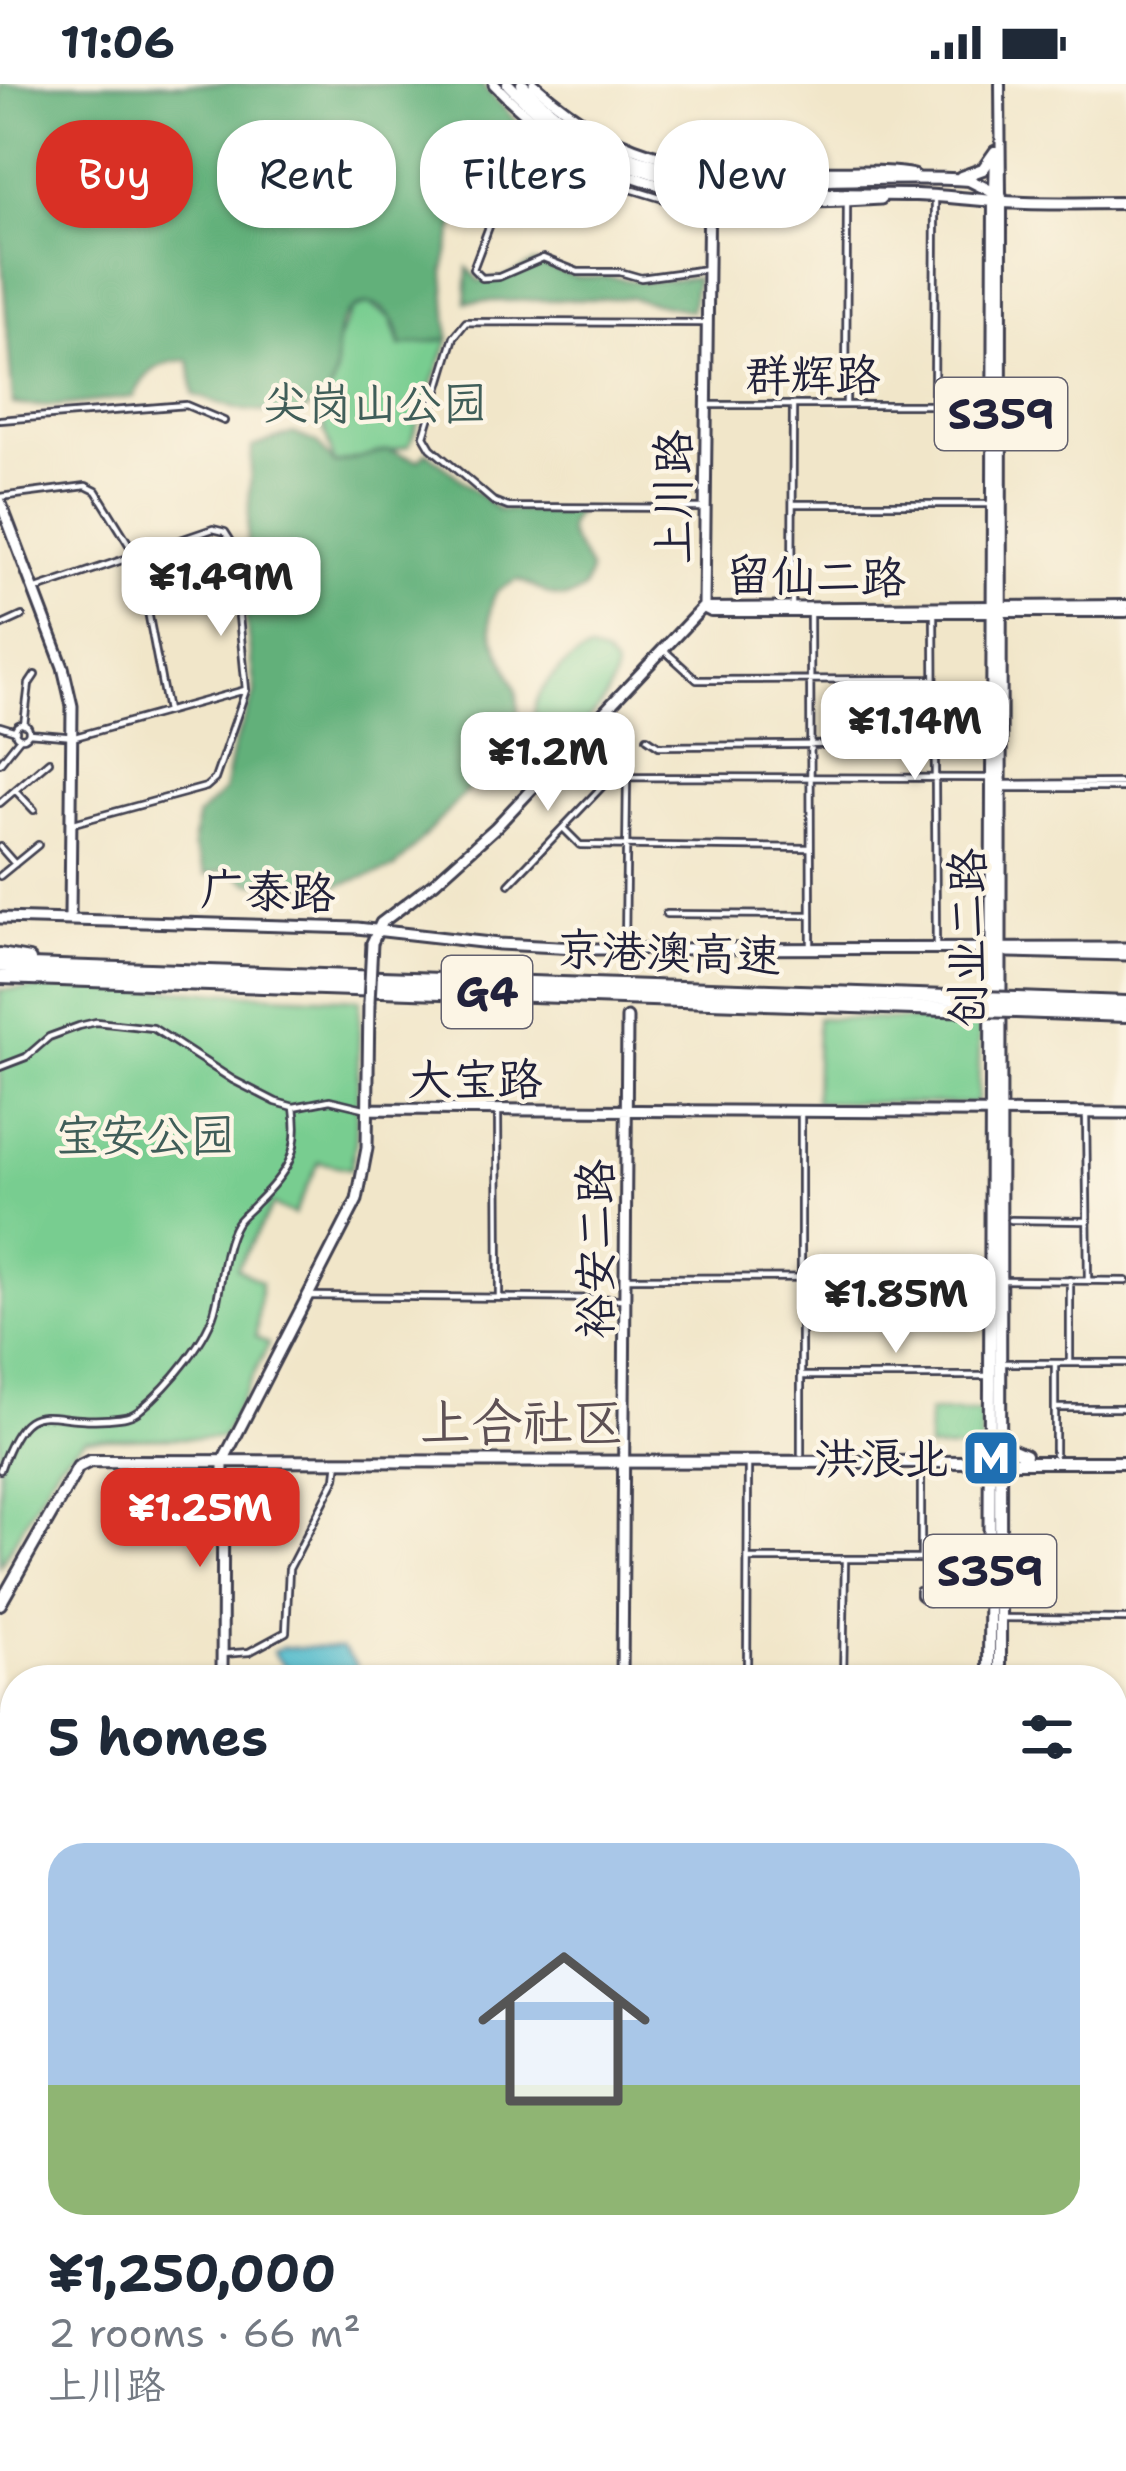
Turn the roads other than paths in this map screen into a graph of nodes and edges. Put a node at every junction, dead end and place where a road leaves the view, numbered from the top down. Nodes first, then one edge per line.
1 (494, 84) edge
2 (508, 84) edge
3 (522, 84) edge
4 (535, 84) edge
5 (997, 84) edge
6 (532, 120) edge
7 (995, 152) junction
8 (654, 166) edge
9 (654, 174) edge
10 (931, 179) junction
11 (949, 179) junction
12 (829, 183) edge
13 (829, 192) edge
14 (931, 196) junction
15 (959, 197) junction
16 (998, 198) junction
17 (829, 199) edge
18 (1126, 199) edge
19 (847, 201) junction
20 (1026, 203) junction
21 (997, 226) junction
22 (488, 228) edge
23 (708, 228) edge
24 (707, 269) junction
25 (707, 323) junction
26 (706, 405) junction
27 (793, 405) junction
28 (846, 405) junction
29 (934, 405) junction
30 (992, 405) junction
31 (0, 420) edge
32 (224, 421) dead end
33 (0, 499) edge
34 (793, 504) junction
35 (991, 504) junction
36 (706, 508) junction
37 (136, 553) junction
38 (34, 590) junction
39 (792, 606) junction
40 (703, 608) junction
41 (1126, 608) edge
42 (810, 609) junction
43 (996, 609) junction
44 (22, 616) dead end
45 (934, 616) dead end
46 (0, 626) edge
47 (664, 650) junction
48 (34, 675) dead end
49 (812, 679) junction
50 (934, 679) junction
51 (246, 690) junction
52 (167, 711) junction
53 (24, 725) junction
54 (0, 726) edge
55 (29, 733) junction
56 (18, 735) junction
57 (74, 736) junction
58 (580, 737) junction
59 (647, 738) dead end
60 (935, 744) junction
61 (811, 746) junction
62 (49, 761) dead end
63 (0, 763) edge
64 (616, 772) junction
65 (935, 777) junction
66 (627, 778) junction
67 (811, 778) junction
68 (999, 783) junction
69 (1126, 786) edge
70 (15, 790) junction
71 (0, 803) edge
72 (34, 810) dead end
73 (72, 824) junction
74 (563, 828) junction
75 (38, 845) dead end
76 (626, 847) junction
77 (0, 848) edge
78 (811, 848) junction
79 (15, 864) junction
80 (0, 876) edge
81 (509, 884) dead end
82 (666, 914) dead end
83 (811, 915) junction
84 (70, 920) junction
85 (0, 921) edge
86 (374, 937) junction
87 (626, 949) junction
88 (811, 950) junction
89 (936, 950) junction
90 (997, 950) junction
91 (1126, 951) edge
92 (0, 956) edge
93 (0, 965) edge
94 (71, 967) junction
95 (0, 976) edge
96 (975, 1004) junction
97 (1124, 1009) edge
98 (627, 1018) dead end
99 (0, 1067) edge
100 (294, 1107) junction
101 (368, 1109) junction
102 (498, 1109) junction
103 (626, 1110) junction
104 (801, 1110) junction
105 (998, 1111) junction
106 (1086, 1111) junction
107 (1126, 1111) edge
108 (1011, 1220) dead end
109 (1088, 1221) junction
110 (801, 1277) junction
111 (626, 1278) junction
112 (997, 1279) junction
113 (1070, 1280) junction
114 (1088, 1280) junction
115 (1126, 1281) edge
116 (310, 1297) junction
117 (499, 1297) junction
118 (626, 1299) junction
119 (1002, 1363) junction
120 (1055, 1363) junction
121 (1070, 1363) junction
122 (1126, 1363) edge
123 (801, 1376) junction
124 (991, 1376) junction
125 (1055, 1408) junction
126 (1126, 1408) edge
127 (996, 1435) junction
128 (801, 1454) junction
129 (1055, 1455) junction
130 (625, 1457) junction
131 (226, 1458) junction
132 (971, 1458) junction
133 (996, 1458) junction
134 (1026, 1458) junction
135 (1126, 1458) edge
136 (748, 1461) junction
137 (921, 1461) junction
138 (337, 1468) junction
139 (0, 1471) edge
140 (996, 1486) junction
141 (748, 1559) junction
142 (844, 1559) junction
143 (920, 1559) junction
144 (990, 1559) junction
145 (919, 1591) dead end
146 (0, 1593) edge
147 (989, 1599) junction
148 (0, 1604) edge
149 (1000, 1618) junction
150 (1126, 1619) edge
151 (225, 1653) junction
152 (225, 1665) edge
153 (625, 1665) edge
154 (747, 1665) edge
155 (843, 1665) edge
156 (989, 1665) edge
157 (1000, 1665) edge

1 - 6 main road
2 - 9 main road
3 - 8 main road
4 - 10 main road
5 - 7 street
5 - 16 street
7 - 11 main road
7 - 16 street
10 - 11 main road
10 - 12 main road
11 - 16 main road
13 - 14 main road
14 - 15 main road
14 - 19 main road
14 - 29 street
15 - 16 main road
15 - 21 main road
16 - 18 main road
16 - 20 main road
16 - 21 main road, 创业二路 / S359
17 - 19 main road
18 - 20 main road
19 - 28 street
20 - 21 main road
21 - 30 main road, 创业二路 / S359
21 - 43 main road, 创业二路 / S359
22 - 24 street
23 - 24 main road, 上川路
24 - 25 main road, 上川路
25 - 26 main road, 上川路
25 - 36 street
26 - 27 street, 群辉路
26 - 36 main road, 上川路
27 - 28 street, 群辉路
27 - 34 street
28 - 29 street, 群辉路
29 - 30 street, 群辉路
30 - 35 main road, 创业二路 / S359
31 - 32 street
33 - 37 street
33 - 38 main road
34 - 35 street
34 - 39 street
35 - 43 main road, 创业二路 / S359
36 - 40 main road, 上川路
37 - 38 street
37 - 51 street
37 - 52 street
38 - 57 main road
39 - 40 street, 留仙二路
39 - 42 street, 留仙二路
40 - 42 street, 留仙二路
40 - 47 main road, 上川路
41 - 43 street, 留仙二路
42 - 43 street, 留仙二路
42 - 49 street
43 - 68 main road, 创业二路 / S359
44 - 46 street
45 - 50 street
47 - 49 street
47 - 58 main road, 上川路
48 - 53 street
49 - 50 street
49 - 61 street
50 - 60 street
51 - 52 street
51 - 73 street
52 - 57 street
53 - 55 street
53 - 56 street
54 - 56 street
55 - 56 street
55 - 57 street
56 - 63 street
57 - 73 main road
58 - 64 street
58 - 86 main road, 上川路
59 - 61 street
60 - 61 street
60 - 65 street
61 - 67 street
62 - 70 street
64 - 66 street
64 - 74 street
65 - 67 street
65 - 68 street
65 - 89 street
66 - 67 street
66 - 76 street
67 - 78 street
68 - 69 street
68 - 90 main road, 创业二路 / S359
70 - 71 street
70 - 72 street
73 - 84 main road
74 - 76 street
74 - 81 street
75 - 79 street
76 - 78 street
76 - 87 street
77 - 79 street
78 - 83 street
79 - 80 street
82 - 83 street
83 - 88 street
84 - 85 main road, 广泰路
84 - 86 main road, 广泰路
86 - 87 main road, 广泰路
86 - 101 main road, bridge
87 - 88 main road, 广泰路
88 - 89 main road, 广泰路
89 - 90 main road, 广泰路
90 - 91 main road, 广泰路
90 - 105 main road, 创业二路 / S359
92 - 94 highway
93 - 94 highway, 京港澳高速 / G4
94 - 96 highway, 京港澳高速 / G4
95 - 96 highway, 京港澳高速 / G4
96 - 97 highway, G4, bridge
98 - 103 main road, 裕安二路
99 - 100 street
100 - 101 street
100 - 139 street
101 - 102 main road, 大宝路
101 - 116 main road
102 - 103 main road, 大宝路
102 - 117 street
103 - 104 main road, 大宝路
103 - 111 main road, 裕安二路
104 - 105 main road, 大宝路
104 - 110 street
105 - 106 main road, 大宝路
105 - 112 main road, 创业二路 / S359
106 - 107 main road, 大宝路
106 - 109 street
108 - 109 street
109 - 114 street
110 - 111 street
110 - 112 street
110 - 123 street
111 - 118 main road, 裕安二路
112 - 113 street
112 - 119 main road, 创业二路 / S359
112 - 124 main road, 创业二路 / S359
113 - 114 street
113 - 121 street
114 - 115 street
116 - 117 street
116 - 131 main road
117 - 118 street
118 - 130 main road, 裕安二路
119 - 120 street
119 - 127 main road, 创业二路 / S359
120 - 121 street
120 - 125 street
121 - 122 street
123 - 124 street
123 - 128 street
124 - 127 main road, 创业二路 / S359
125 - 126 street
125 - 129 street
127 - 132 main road
127 - 133 main road, 创业二路 / S359
127 - 134 main road
128 - 130 main road
128 - 132 main road
129 - 134 main road
129 - 135 main road
130 - 131 main road
130 - 136 main road
130 - 138 main road
130 - 153 main road, 裕安二路
131 - 138 main road
131 - 146 main road
131 - 148 main road
131 - 151 main road
132 - 133 main road
132 - 137 main road
132 - 140 main road
133 - 134 main road
133 - 140 main road, 创业二路 / S359
134 - 135 main road
134 - 140 main road
136 - 137 main road
136 - 141 street
137 - 143 street
138 - 151 street
140 - 144 main road, 创业二路 / S359
140 - 149 main road, 创业二路 / S359
141 - 142 street
141 - 154 street
142 - 143 street
142 - 155 street
143 - 144 street
144 - 147 main road, 创业二路 / S359
145 - 147 street
147 - 156 main road, 创业二路 / S359
149 - 150 street
149 - 157 main road, 创业二路 / S359
151 - 152 main road

